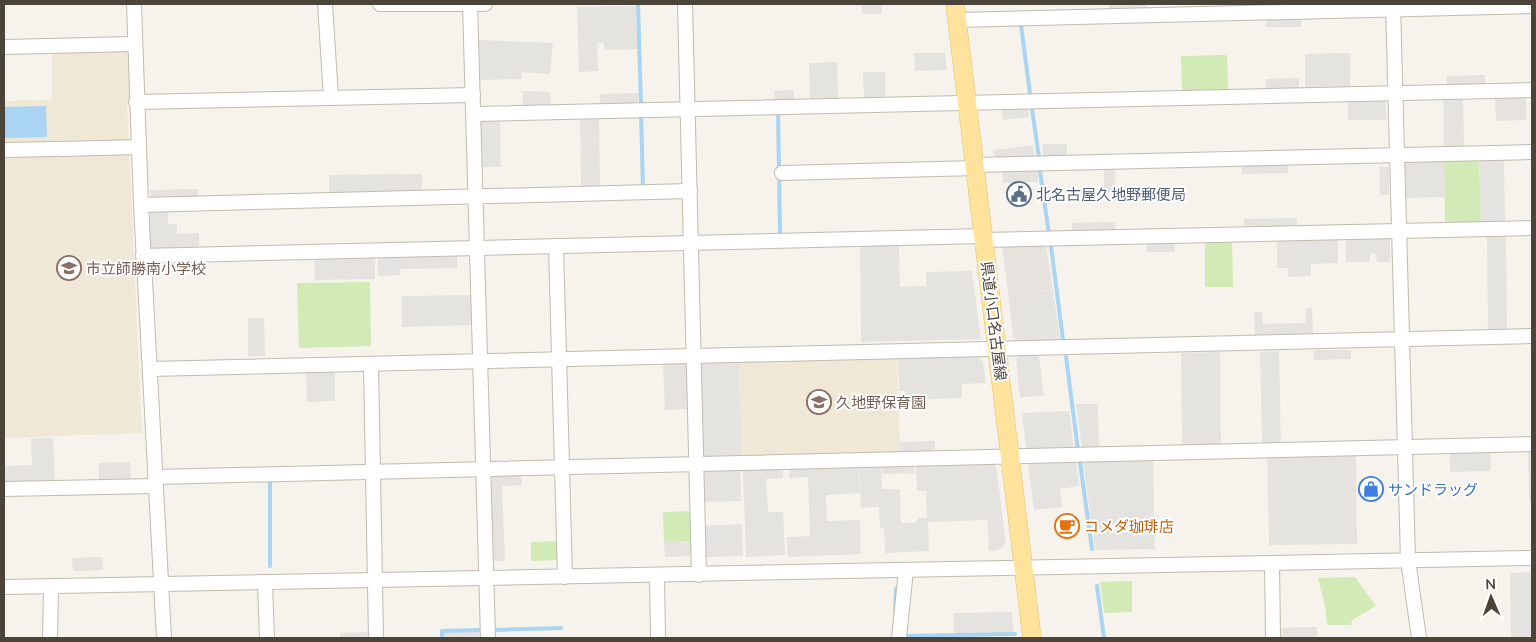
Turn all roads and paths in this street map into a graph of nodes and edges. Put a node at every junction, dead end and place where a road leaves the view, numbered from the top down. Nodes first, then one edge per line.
1 (134, 4) edge
2 (325, 4) edge
3 (380, 4) edge
4 (470, 4) edge
5 (485, 4) edge
6 (685, 4) edge
7 (1501, 5) edge
8 (1532, 6) edge
9 (1394, 7) edge
10 (956, 12) edge
11 (134, 44) junction
12 (4, 47) edge
13 (1532, 90) edge
14 (1396, 93) junction
15 (472, 95) junction
16 (331, 98) junction
17 (136, 102) junction
18 (968, 102) junction
19 (688, 108) junction
20 (473, 114) junction
21 (138, 147) junction
22 (4, 150) edge
23 (1532, 152) edge
24 (1397, 154) junction
25 (976, 167) junction
26 (782, 173) dead end
27 (690, 191) junction
28 (476, 197) junction
29 (140, 205) junction
30 (1532, 228) edge
31 (1399, 231) junction
32 (984, 238) junction
33 (692, 243) junction
34 (556, 246) junction
35 (477, 248) junction
36 (143, 256) junction
37 (1532, 336) edge
38 (1402, 340) junction
39 (999, 348) junction
40 (694, 356) junction
41 (560, 359) junction
42 (481, 361) junction
43 (371, 364) junction
44 (150, 369) junction
45 (1532, 444) edge
46 (1404, 448) junction
47 (1010, 457) junction
48 (696, 464) junction
49 (562, 468) junction
50 (484, 470) junction
51 (372, 472) junction
52 (155, 482) junction
53 (4, 489) edge
54 (1532, 558) edge
55 (1408, 560) junction
56 (1272, 563) junction
57 (1025, 568) junction
58 (906, 570) junction
59 (699, 574) junction
60 (656, 576) junction
61 (565, 578) junction
62 (487, 579) junction
63 (375, 582) junction
64 (265, 583) junction
65 (161, 586) junction
66 (4, 587) edge
67 (51, 587) junction
68 (50, 638) edge
69 (164, 638) edge
70 (267, 638) edge
71 (376, 638) edge
72 (488, 638) edge
73 (658, 638) edge
74 (899, 638) edge
75 (1032, 638) edge
76 (1273, 638) edge
77 (1419, 638) edge

1 - 11 street
2 - 16 street
3 - 4 street
4 - 5 street
4 - 15 street
6 - 19 street
7 - 8 street
7 - 9 street
9 - 10 street
9 - 14 street
10 - 18 main road, 県道小口名古屋線
11 - 12 street
11 - 17 street
13 - 14 street
14 - 18 street
14 - 24 street
15 - 16 street
15 - 20 street
16 - 17 street
17 - 21 street
18 - 19 street
18 - 25 main road, 県道小口名古屋線
19 - 20 street
19 - 27 street
20 - 28 street
21 - 22 street
21 - 29 street
23 - 24 street
24 - 25 street
24 - 31 street
25 - 26 street
25 - 32 main road, 県道小口名古屋線
27 - 28 street
27 - 33 street
28 - 29 street
28 - 35 street
29 - 36 street
30 - 31 street
31 - 32 street
31 - 38 street
32 - 33 street
32 - 39 main road, 県道小口名古屋線
33 - 34 street
33 - 40 street
34 - 35 street
34 - 41 street
35 - 36 street
35 - 42 street
36 - 44 street
37 - 38 street
38 - 39 street
38 - 46 street
39 - 40 street
39 - 47 main road, 県道小口名古屋線
40 - 41 street
40 - 48 street
41 - 42 street
41 - 49 street
42 - 43 street
42 - 50 street
43 - 44 street
43 - 51 street
44 - 52 street
45 - 46 street
46 - 47 street
46 - 55 street
47 - 48 street
47 - 57 main road, 県道小口名古屋線
48 - 49 street
48 - 59 street
49 - 50 street
49 - 61 street
50 - 51 street
50 - 62 street
51 - 52 street
51 - 63 street
52 - 53 street
52 - 65 street
54 - 55 street
55 - 56 street
55 - 77 street
56 - 57 street
56 - 76 street
57 - 58 street
57 - 75 main road, 県道小口名古屋線
58 - 59 street
58 - 74 street
59 - 60 street
60 - 61 street
60 - 73 street
61 - 62 street
62 - 63 street
62 - 72 street
63 - 64 street
63 - 71 street
64 - 65 street
64 - 70 street
65 - 67 street
65 - 69 street
66 - 67 street
67 - 68 street

